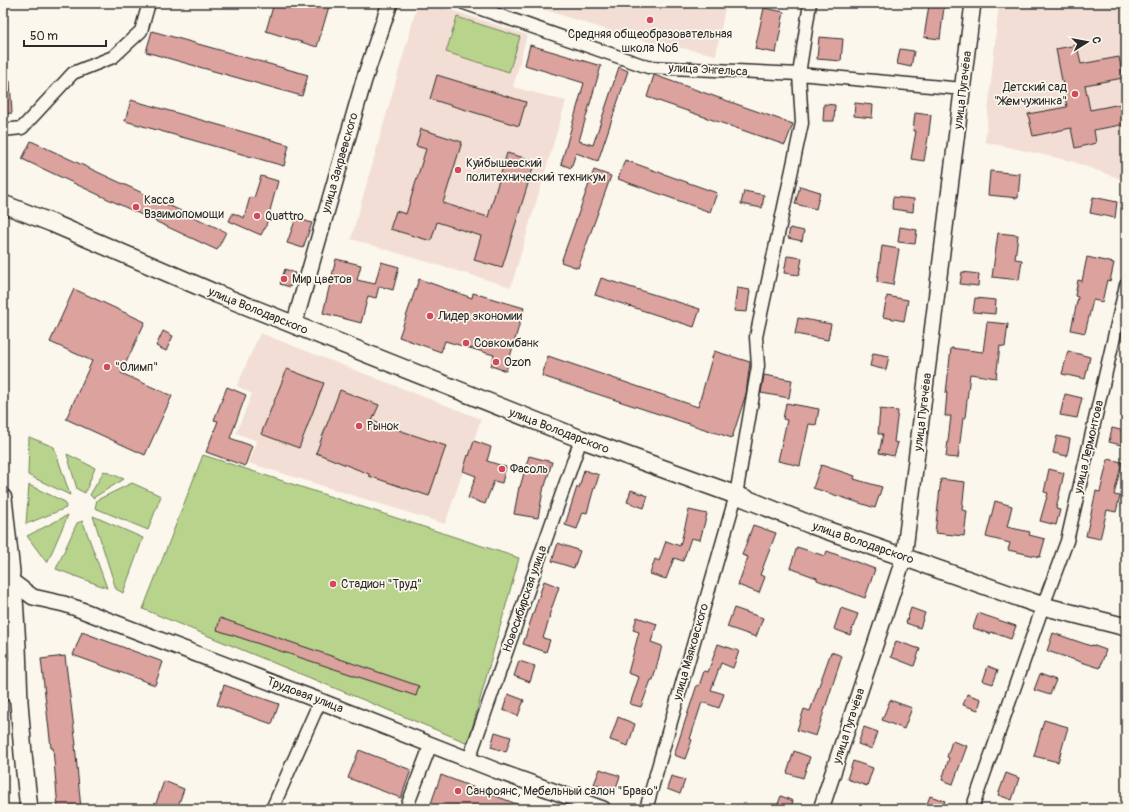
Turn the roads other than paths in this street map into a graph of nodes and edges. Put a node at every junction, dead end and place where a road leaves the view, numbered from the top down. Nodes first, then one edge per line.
1 (149, 3) edge
2 (390, 3) edge
3 (464, 3) edge
4 (810, 3) edge
5 (973, 3) edge
6 (799, 74) junction
7 (963, 89) junction
8 (3, 130) edge
9 (3, 204) edge
10 (1126, 285) edge
11 (294, 325) junction
12 (581, 439) junction
13 (736, 495) junction
14 (3, 498) edge
15 (904, 558) junction
16 (3, 561) edge
17 (10, 580) junction
18 (3, 596) edge
19 (1043, 606) junction
20 (1126, 628) edge
21 (3, 667) edge
22 (320, 701) junction
23 (19, 702) junction
24 (431, 744) junction
25 (469, 759) junction
26 (29, 809) edge
27 (272, 809) edge
28 (406, 809) edge
29 (602, 809) edge
30 (646, 809) edge
31 (821, 809) edge
32 (972, 809) edge

1 - 8 street
2 - 11 street, улица Закраевского
3 - 6 street, улица Энгельса
4 - 6 street, улица Маяковского
5 - 7 street, улица Пугачёва
6 - 7 street, улица Энгельса
6 - 13 street, улица Маяковского
7 - 15 street, улица Пугачёва
9 - 11 main road, улица Володарского
10 - 19 street, улица Лермонтова
11 - 12 main road, улица Володарского
12 - 13 main road, улица Володарского
12 - 25 street, Новосибирская улица
13 - 15 main road, улица Володарского
13 - 30 street, улица Маяковского
14 - 17 main road
15 - 19 main road, улица Володарского
15 - 31 street, улица Пугачёва
16 - 17 main road
17 - 18 main road
17 - 22 street, Трудовая улица
17 - 23 main road
19 - 20 main road, улица Володарского
19 - 32 street, улица Лермонтова
21 - 23 main road
22 - 24 street, Трудовая улица
22 - 27 street
23 - 26 main road
24 - 25 street, Трудовая улица
24 - 28 street
25 - 29 street, Трудовая улица

